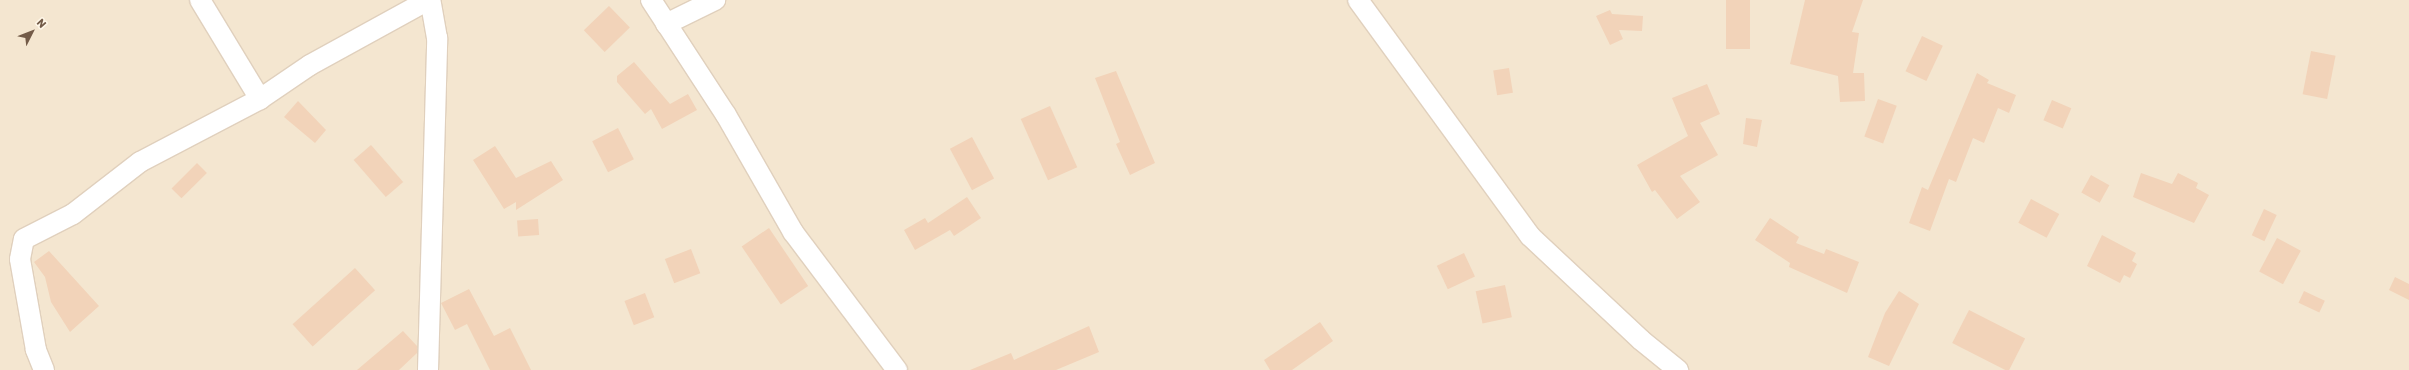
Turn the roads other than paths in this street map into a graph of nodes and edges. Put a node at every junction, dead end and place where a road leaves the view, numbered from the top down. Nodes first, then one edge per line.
1 (200, 0) edge
2 (429, 0) edge
3 (651, 0) edge
4 (715, 0) edge
5 (1358, 0) edge
6 (666, 24) junction
7 (260, 99) junction
8 (44, 370) edge
9 (428, 370) edge
10 (897, 370) edge
11 (1678, 370) edge

1 - 7 street
2 - 7 street
2 - 9 street
3 - 6 street
4 - 6 street
5 - 11 street
6 - 10 street
7 - 8 street

